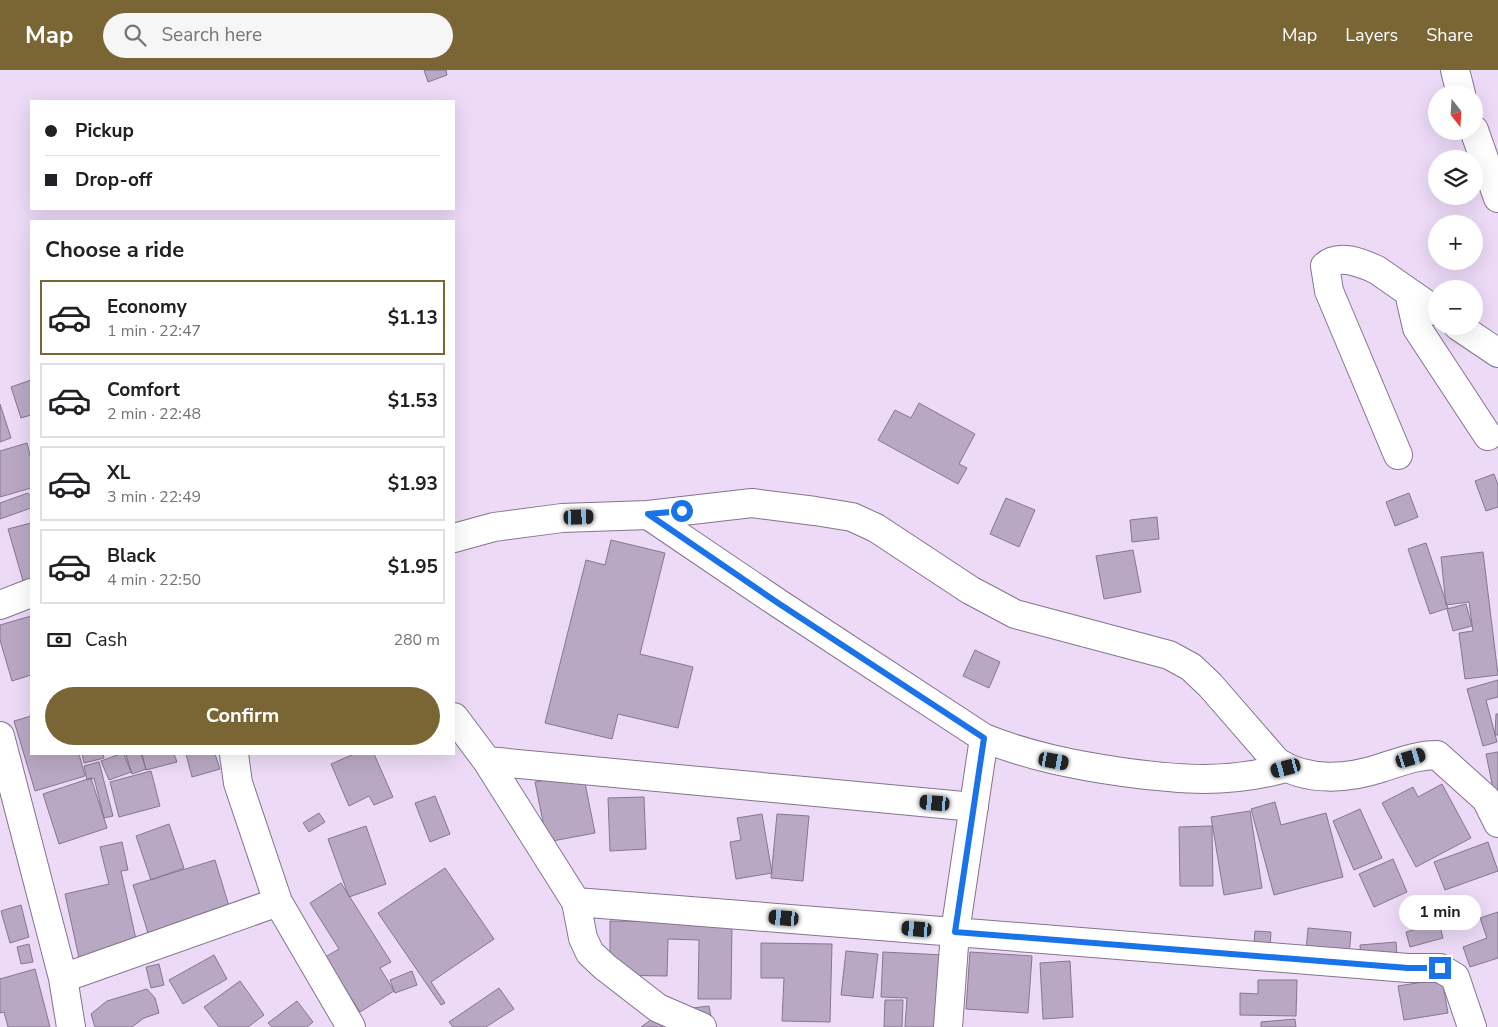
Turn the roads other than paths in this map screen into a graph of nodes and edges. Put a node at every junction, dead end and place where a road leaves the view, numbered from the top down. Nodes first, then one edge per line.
1 (1456, 70) edge
2 (1459, 85) edge
3 (1478, 140) edge
4 (1498, 198) edge
5 (1409, 293) junction
6 (1428, 306) edge
7 (1471, 335) edge
8 (1498, 353) edge
9 (1488, 436) dead end
10 (1398, 456) dead end
11 (648, 514) junction
12 (455, 538) edge
13 (30, 593) edge
14 (0, 605) edge
15 (455, 719) edge
16 (0, 736) edge
17 (984, 738) junction
18 (234, 755) edge
19 (487, 761) junction
20 (1286, 768) junction
21 (974, 807) junction
22 (1498, 823) edge
23 (278, 902) junction
24 (576, 902) junction
25 (955, 932) junction
26 (63, 978) junction
27 (71, 1027) edge
28 (351, 1027) edge
29 (702, 1027) edge
30 (948, 1027) edge
31 (1472, 1027) edge

1 - 2 street
3 - 4 street
5 - 6 street
5 - 9 street
5 - 10 street
7 - 8 street
11 - 12 street
11 - 17 street
11 - 20 street
13 - 14 street
15 - 19 street
16 - 26 street
17 - 20 street
17 - 21 street
18 - 23 street
19 - 21 street
19 - 24 street
20 - 22 street
21 - 25 street
23 - 26 street
23 - 28 street
24 - 25 street
24 - 29 street
25 - 30 street
25 - 31 street
26 - 27 street

